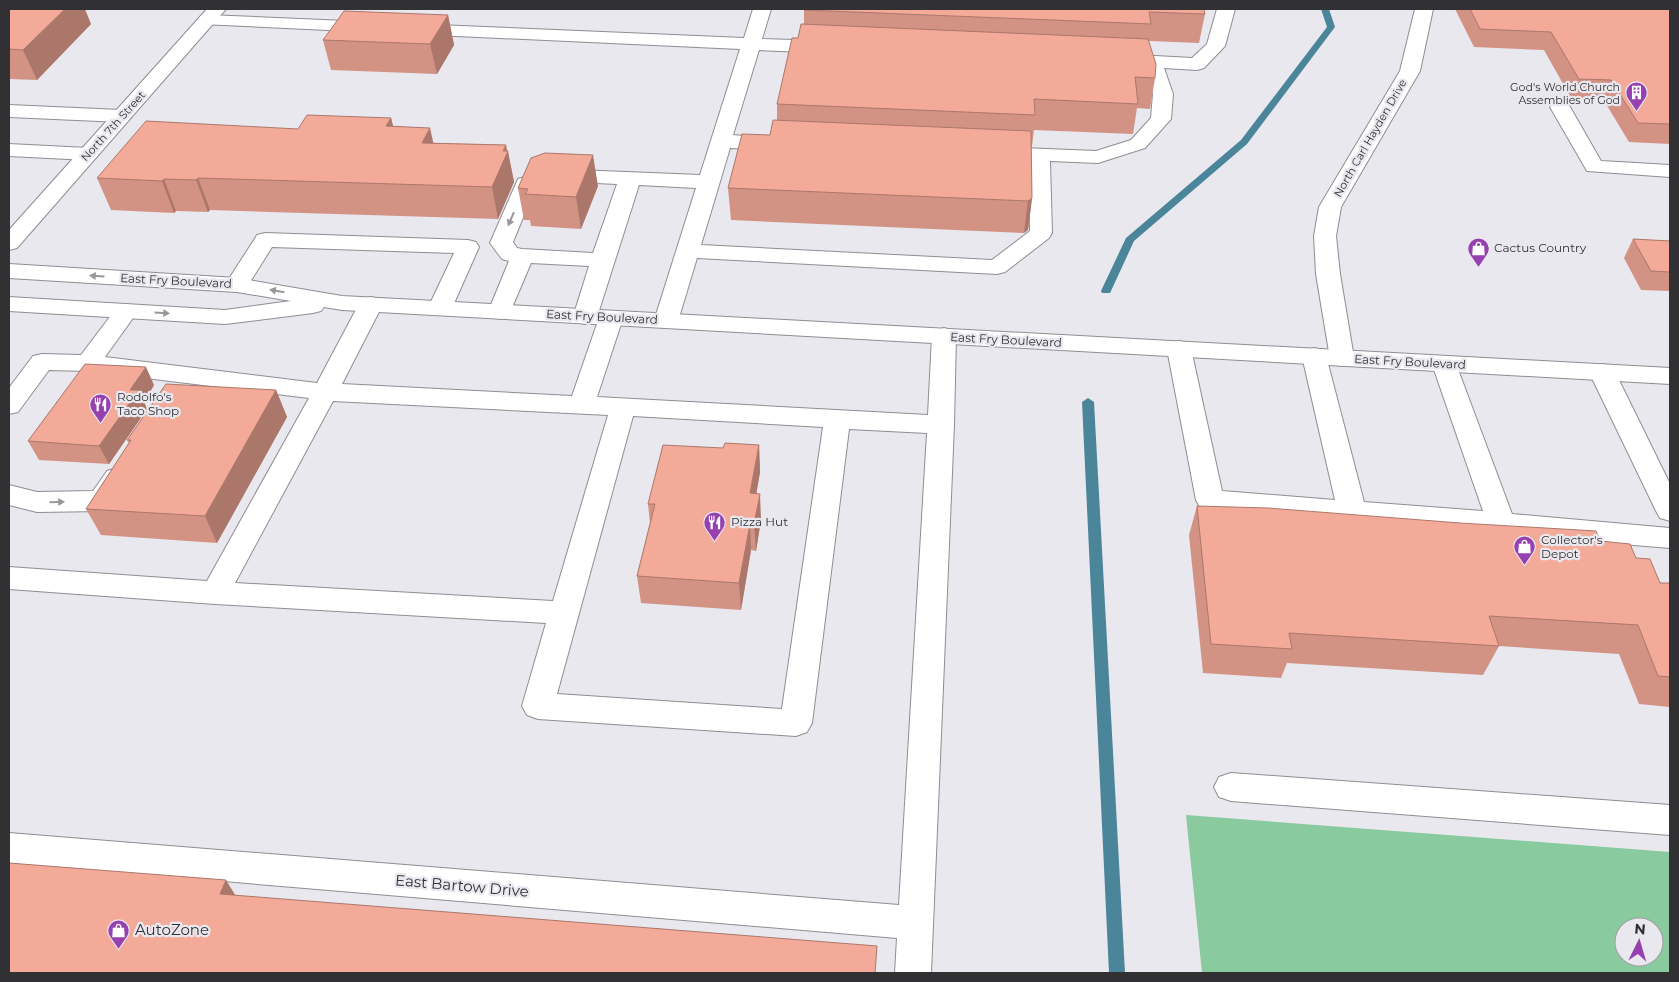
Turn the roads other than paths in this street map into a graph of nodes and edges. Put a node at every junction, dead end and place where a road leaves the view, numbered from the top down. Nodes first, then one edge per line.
1 (762, 9) edge
2 (1226, 9) edge
3 (1424, 9) edge
4 (212, 14) edge
5 (752, 44) junction
6 (840, 48) edge
7 (1103, 59) edge
8 (1152, 62) junction
9 (1560, 107) dead end
10 (9, 111) edge
11 (121, 116) junction
12 (722, 141) junction
13 (792, 144) edge
14 (9, 150) edge
15 (970, 152) edge
16 (88, 154) junction
17 (1039, 155) junction
18 (1670, 171) edge
19 (630, 179) junction
20 (710, 182) junction
21 (9, 243) edge
22 (688, 251) junction
23 (522, 256) junction
24 (602, 260) junction
25 (9, 271) edge
26 (237, 284) junction
27 (342, 303) junction
28 (9, 304) edge
29 (371, 304) junction
30 (440, 308) junction
31 (126, 311) junction
32 (500, 312) junction
33 (584, 316) junction
34 (611, 318) junction
35 (666, 321) junction
36 (944, 336) junction
37 (1179, 349) junction
38 (1314, 356) junction
39 (1342, 358) junction
40 (88, 363) junction
41 (1444, 364) junction
42 (1602, 372) junction
43 (187, 374) junction
44 (1670, 376) edge
45 (325, 392) junction
46 (171, 398) edge
47 (582, 405) junction
48 (9, 406) edge
49 (623, 407) junction
50 (837, 419) junction
51 (941, 425) junction
52 (128, 462) edge
53 (9, 495) edge
54 (1352, 511) junction
55 (1670, 511) edge
56 (1501, 523) junction
57 (1670, 538) edge
58 (9, 578) edge
59 (215, 593) junction
60 (565, 613) junction
61 (1231, 787) dead end
62 (1670, 820) edge
63 (9, 848) edge
64 (916, 923) junction
65 (913, 973) edge

1 - 5 street
2 - 8 street
3 - 39 street, North Carl Hayden Drive
4 - 5 street
4 - 11 street, North 7th Street
5 - 6 street
5 - 12 street
7 - 8 street
8 - 17 street
9 - 18 street
10 - 11 street
11 - 16 street, North 7th Street
12 - 13 street
12 - 20 street
14 - 16 street
15 - 17 street
16 - 21 street, North 7th Street
17 - 22 street
19 - 20 street
19 -> 23 street
19 - 24 street
20 - 22 street
22 - 35 street
23 - 24 street
23 - 32 street
24 - 33 street
26 -> 25 street, East Fry Boulevard
27 -> 26 street, East Fry Boulevard
26 - 30 street
27 - 29 street, East Fry Boulevard
31 -> 27 street, East Fry Boulevard
28 - 31 street, East Fry Boulevard
29 - 30 street, East Fry Boulevard
29 - 45 street
30 - 32 street, East Fry Boulevard
31 - 40 street
32 - 33 street, East Fry Boulevard
33 - 34 street, East Fry Boulevard
34 - 35 street, East Fry Boulevard
34 - 47 street
35 - 36 street, East Fry Boulevard
36 - 37 street, East Fry Boulevard
36 - 51 street
37 - 38 street, East Fry Boulevard
37 - 54 street
38 - 39 street, East Fry Boulevard
38 - 54 street
39 - 41 street, East Fry Boulevard
40 - 43 street
40 - 48 street
41 - 42 street, East Fry Boulevard
41 - 56 street
42 - 44 street, East Fry Boulevard
42 - 55 street
43 - 45 street
43 - 46 street
45 - 47 street
45 - 59 street
47 - 49 street
49 - 50 street
49 - 60 street
50 - 51 street
50 - 60 street
51 - 64 street
53 -> 52 street
54 - 56 street
56 - 57 street
58 - 59 street
59 - 60 street
61 - 62 street
63 - 64 street, East Bartow Drive
64 - 65 street

